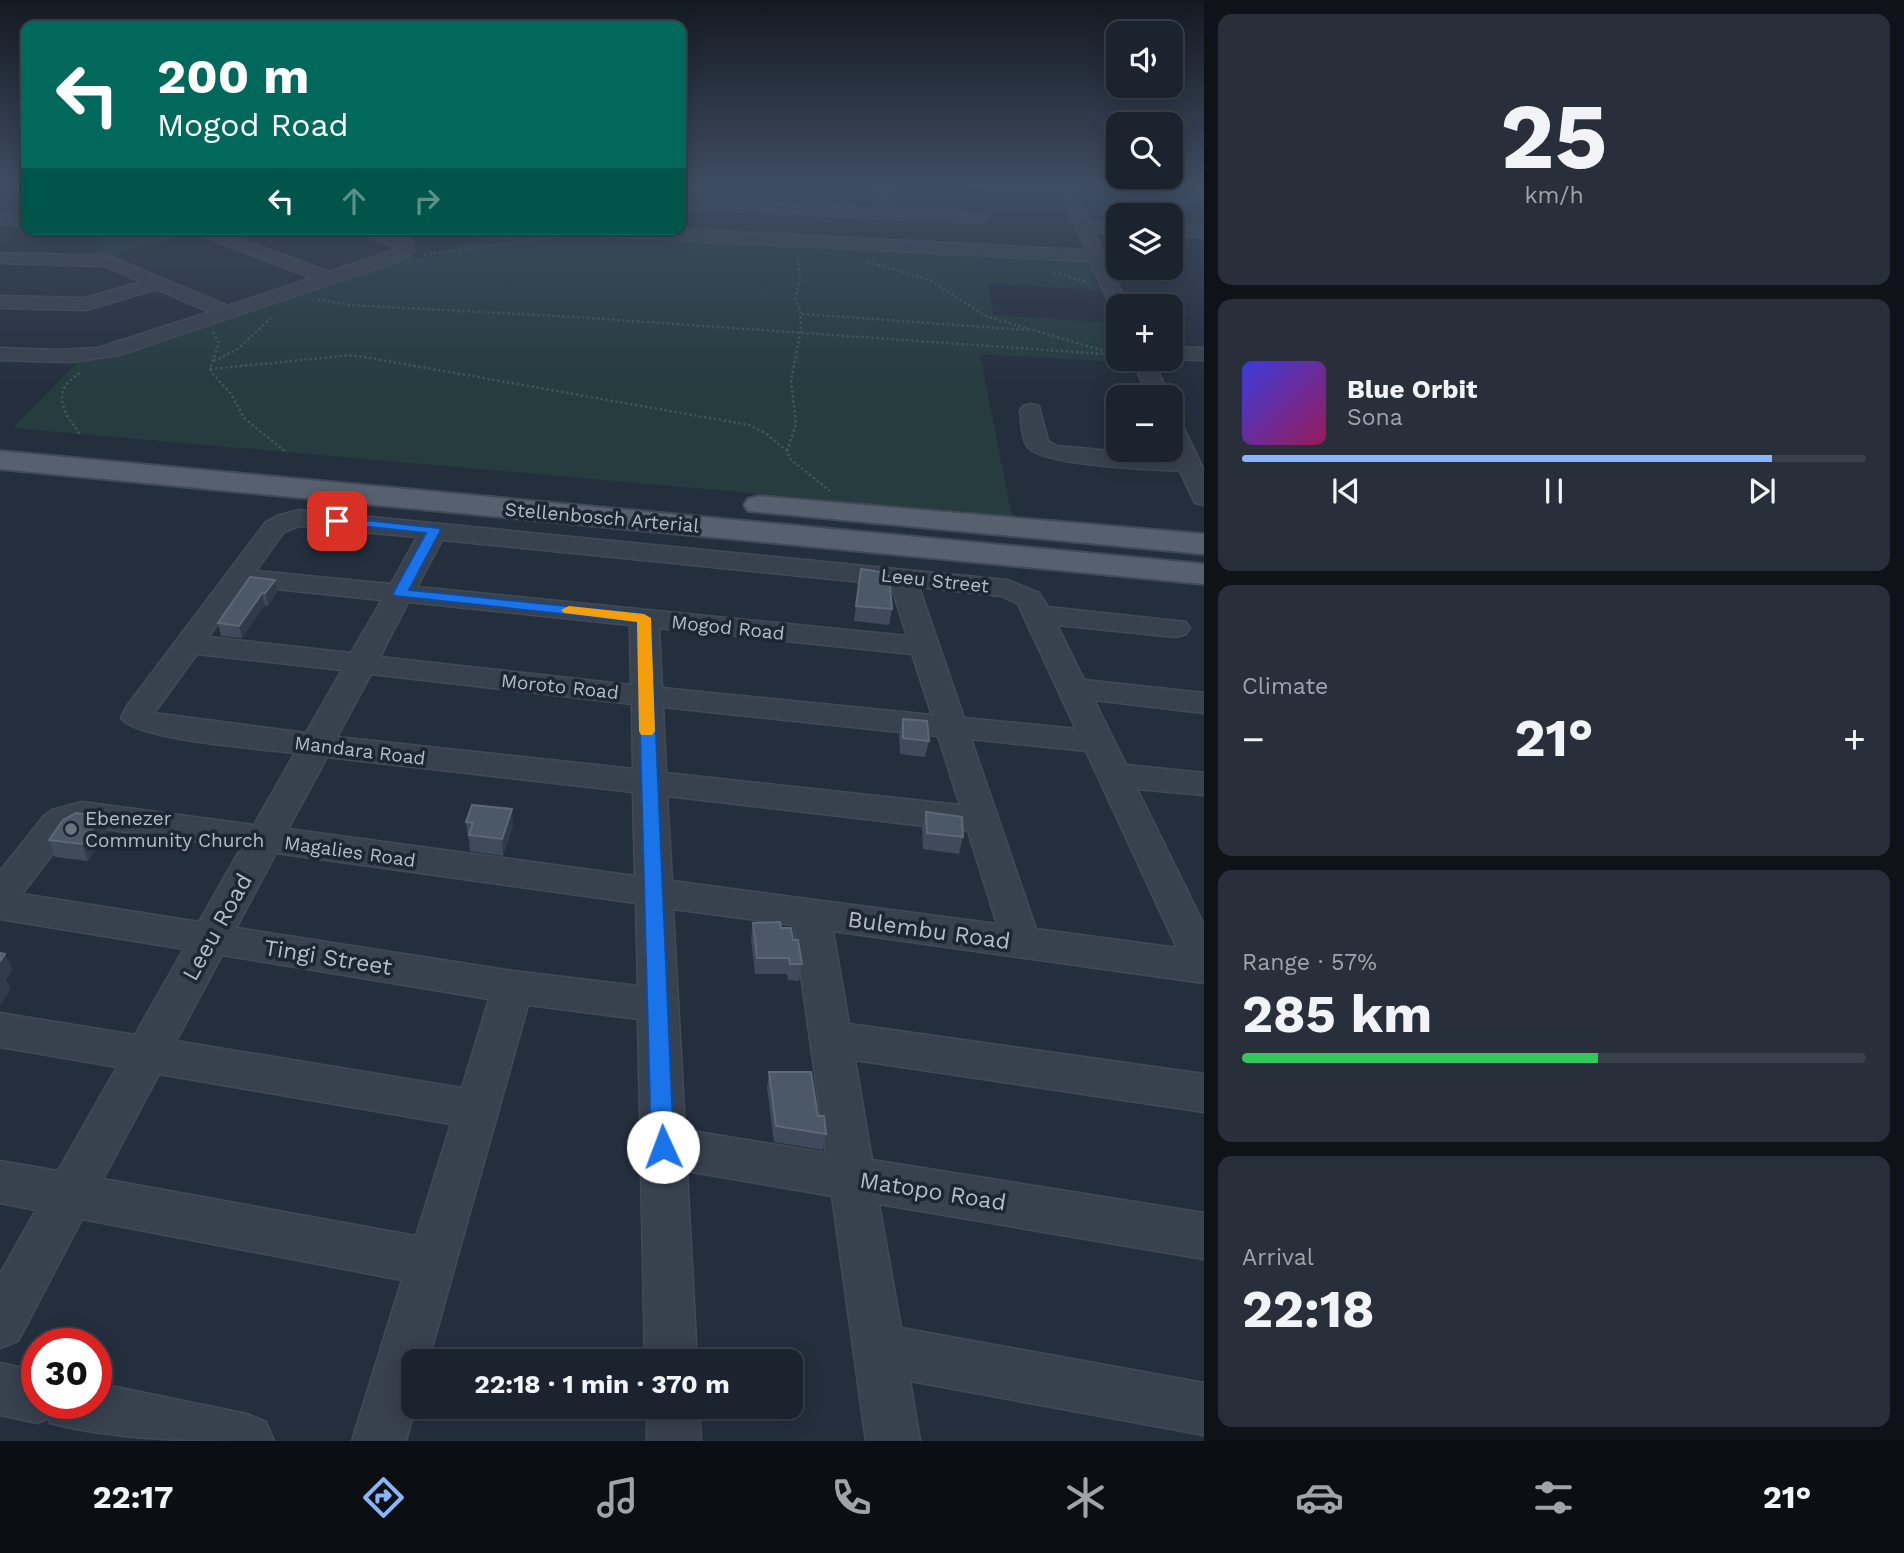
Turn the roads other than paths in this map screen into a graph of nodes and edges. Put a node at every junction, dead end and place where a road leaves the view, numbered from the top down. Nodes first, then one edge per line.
1 (254, 250) edge
2 (406, 250) edge
3 (990, 250) edge
4 (1094, 250) edge
5 (1097, 257) junction
6 (0, 258) edge
7 (330, 279) junction
8 (157, 283) junction
9 (1114, 294) edge
10 (0, 302) edge
11 (228, 313) junction
12 (1183, 353) edge
13 (0, 354) edge
14 (1204, 354) edge
15 (1031, 411) dead end
16 (0, 437) edge
17 (1183, 448) edge
18 (0, 460) edge
19 (1198, 480) edge
20 (434, 530) junction
21 (1204, 544) edge
22 (1204, 573) edge
23 (238, 577) junction
24 (902, 577) junction
25 (400, 593) junction
26 (1038, 614) junction
27 (644, 618) junction
28 (1177, 628) dead end
29 (189, 644) junction
30 (924, 646) junction
31 (361, 664) junction
32 (1073, 688) junction
33 (646, 696) junction
34 (1204, 703) edge
35 (951, 727) junction
36 (1098, 742) junction
37 (316, 746) junction
38 (1113, 775) junction
39 (648, 782) junction
40 (1204, 784) edge
41 (981, 820) junction
42 (265, 840) junction
43 (653, 892) junction
44 (0, 897) edge
45 (0, 905) edge
46 (811, 914) junction
47 (211, 938) junction
48 (1022, 943) junction
49 (1204, 966) edge
50 (513, 987) junction
51 (657, 1005) junction
52 (0, 1030) edge
53 (830, 1039) junction
54 (147, 1054) junction
55 (1204, 1093) edge
56 (475, 1109) junction
57 (663, 1147) junction
58 (852, 1178) junction
59 (0, 1182) edge
60 (70, 1196) junction
61 (1204, 1236) edge
62 (431, 1262) junction
63 (0, 1323) edge
64 (671, 1349) edge
65 (878, 1350) junction
66 (0, 1389) edge
67 (21, 1394) edge
68 (1204, 1409) edge
69 (112, 1413) edge
70 (673, 1419) edge
71 (247, 1441) edge
72 (379, 1441) edge
73 (674, 1441) edge
74 (893, 1441) edge

1 - 7 street
2 - 7 street
3 - 5 street
4 - 5 street
5 - 9 street
6 - 8 street
7 - 11 street
8 - 10 street
8 - 11 street
11 - 13 street
12 - 14 street
15 - 19 street
16 - 21 main road, Stellenbosch Arterial
17 - 19 street
18 - 22 main road, Stellenbosch Arterial
20 - 23 street, Mandara Road
20 - 24 street, Leeu Street
20 - 25 street, Leeu Road
23 - 25 street, Mogod Road
23 - 29 street, Mandara Road
24 - 26 street, Leeu Street
24 - 30 street
25 - 27 street, Mogod Road
25 - 31 street, Leeu Road
26 - 28 street
26 - 32 street, Leeu Street
27 - 30 street, Mogod Road
27 - 33 street
29 - 31 street, Moroto Road
29 - 37 street, Mandara Road
30 - 35 street
31 - 33 street, Moroto Road
31 - 37 street, Leeu Road
32 - 34 street
32 - 36 street, Leeu Street
33 - 35 street, Moroto Road
33 - 39 street
35 - 36 street, Moroto Road
35 - 41 street
36 - 38 street, Leeu Street
37 - 39 street, Mandara Road
37 - 42 street, Leeu Road
38 - 40 street
38 - 49 street, Leeu Street
39 - 41 street, Mandara Road
39 - 43 street
41 - 48 street
42 - 43 street, Magalies Road
42 - 44 street, Magalies Road
42 - 47 street, Leeu Road
43 - 46 street, Bulembu Road
43 - 51 street
45 - 47 street, Tingi Street
46 - 48 street, Bulembu Road
46 - 53 street
47 - 50 street, Tingi Street
47 - 54 street, Leeu Road
48 - 49 street, Bulembu Road
50 - 51 street, Tingi Street
50 - 56 street
51 - 57 street
52 - 54 street
53 - 55 street
53 - 58 street
54 - 56 street
54 - 60 street, Leeu Road
56 - 62 street
57 - 58 street, Matopo Road
57 - 64 street
58 - 61 street, Matopo Road
58 - 65 street
59 - 60 street
60 - 62 street
60 - 63 street, Leeu Road
62 - 72 street
65 - 68 street
65 - 74 street
66 - 67 street
69 - 71 street
70 - 73 street

